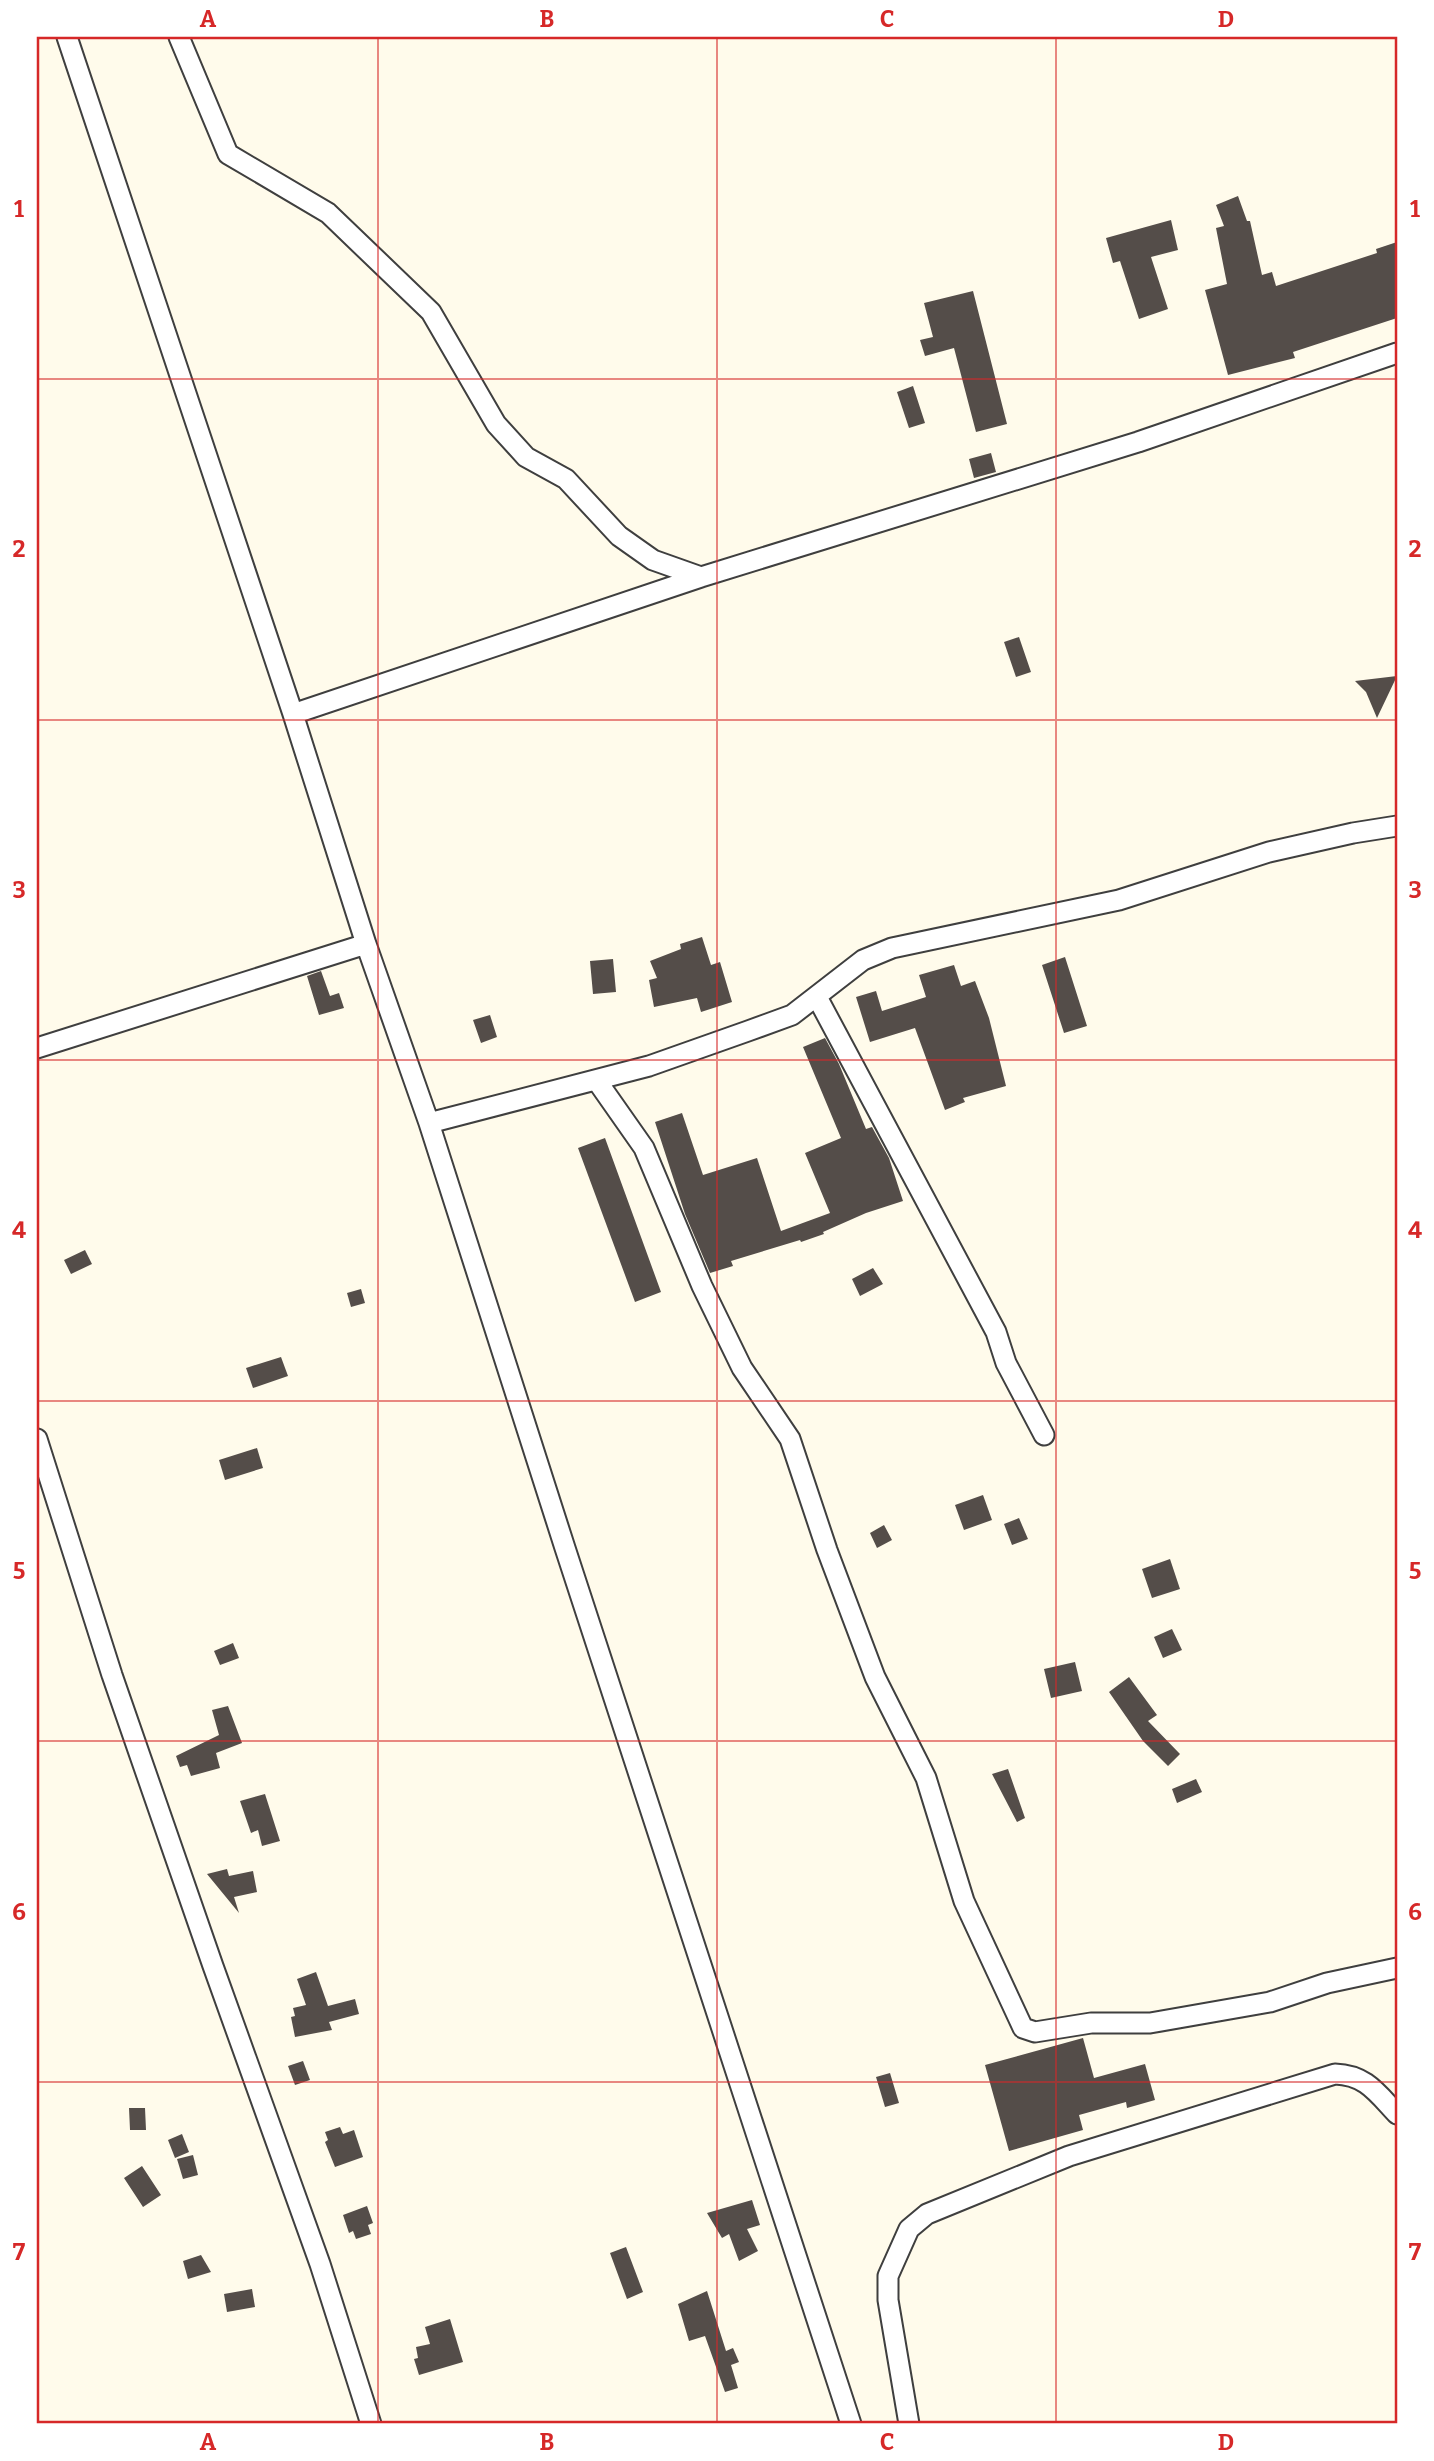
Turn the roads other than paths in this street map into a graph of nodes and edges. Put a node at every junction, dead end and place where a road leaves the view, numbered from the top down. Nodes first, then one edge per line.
1 (67, 37) edge
2 (179, 37) edge
3 (1397, 353) edge
4 (701, 577) junction
5 (293, 713) junction
6 (1397, 826) edge
7 (366, 944) junction
8 (817, 997) junction
9 (37, 1048) edge
10 (597, 1081) junction
11 (429, 1123) junction
12 (1044, 1435) dead end
13 (37, 1439) edge
14 (1397, 1968) edge
15 (1397, 2114) edge
16 (371, 2424) edge
17 (851, 2424) edge
18 (909, 2424) edge

1 - 5 street
2 - 4 street
3 - 4 street
4 - 5 street
5 - 7 street
6 - 8 street
7 - 9 street
7 - 11 street
8 - 10 street
8 - 12 street
10 - 11 street
10 - 14 street
11 - 17 street
13 - 16 street
15 - 18 street

